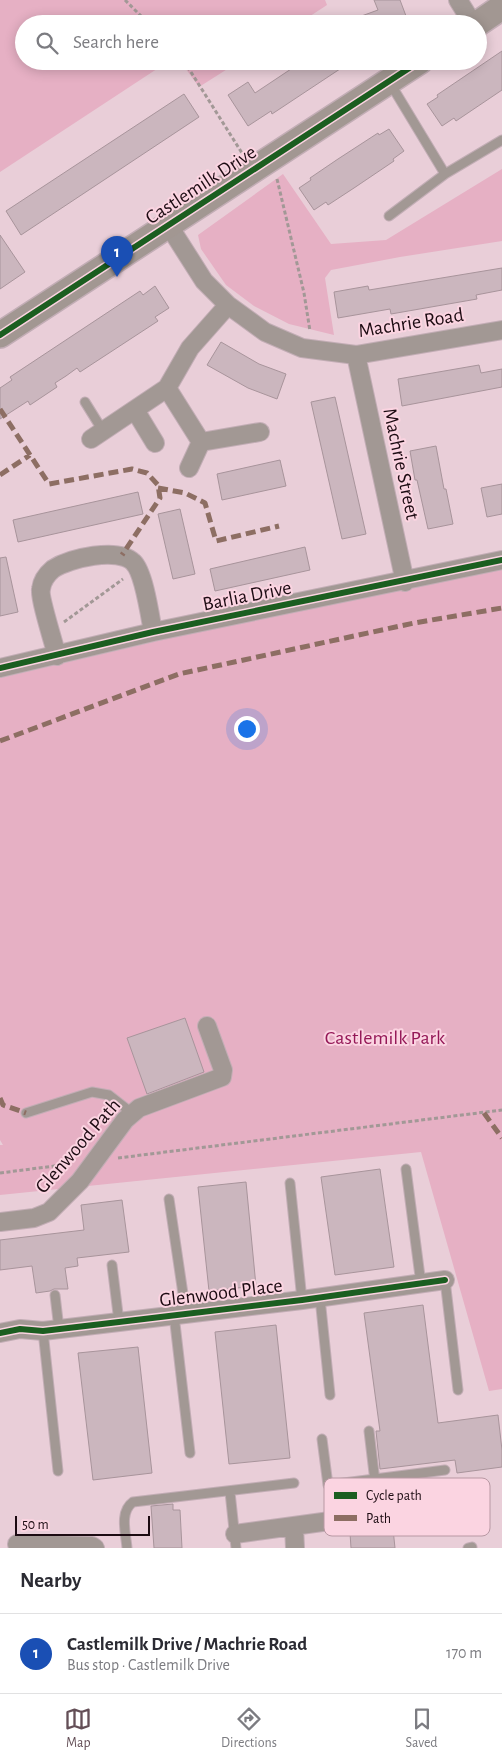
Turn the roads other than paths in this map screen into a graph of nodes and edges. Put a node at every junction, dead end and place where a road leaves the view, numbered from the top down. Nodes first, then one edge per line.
1 (458, 0) edge
2 (502, 7) edge
3 (467, 15) edge
4 (487, 17) edge
5 (406, 70) edge
6 (389, 81) junction
7 (502, 140) edge
8 (445, 174) junction
9 (389, 216) dead end
10 (169, 226) junction
11 (228, 305) junction
12 (502, 330) edge
13 (0, 335) edge
14 (356, 354) junction
15 (167, 388) junction
16 (85, 402) dead end
17 (135, 410) junction
18 (260, 432) dead end
19 (97, 435) joint
20 (155, 442) dead end
21 (201, 442) junction
22 (189, 468) dead end
23 (502, 560) edge
24 (405, 582) junction
25 (154, 632) junction
26 (56, 656) junction
27 (0, 668) edge
28 (208, 1026) dead end
29 (26, 1113) dead end
30 (132, 1113) junction
31 (406, 1169) dead end
32 (290, 1183) dead end
33 (170, 1199) dead end
34 (0, 1222) edge
35 (112, 1265) dead end
36 (445, 1280) joint
37 (421, 1284) junction
38 (54, 1295) dead end
39 (320, 1298) junction
40 (302, 1300) junction
41 (180, 1314) junction
42 (119, 1322) junction
43 (51, 1330) junction
44 (0, 1333) edge
45 (458, 1390) dead end
46 (330, 1395) dead end
47 (369, 1431) dead end
48 (322, 1439) dead end
49 (190, 1453) dead end
50 (445, 1470) dead end
51 (58, 1471) dead end
52 (327, 1478) edge
53 (374, 1478) edge
54 (382, 1478) edge
55 (294, 1483) dead end
56 (230, 1492) junction
57 (324, 1522) edge
58 (294, 1526) junction
59 (236, 1541) edge
60 (17, 1544) dead end
61 (95, 1548) edge
62 (127, 1548) edge
63 (295, 1548) edge

1 - 3 street
2 - 4 street
5 - 6 street, Castlemilk Drive
6 - 8 lane
6 - 10 street, Castlemilk Drive
7 - 8 lane
8 - 9 lane
10 - 11 street, Machrie Road
10 - 13 street, Castlemilk Drive
11 - 14 street, Machrie Road
11 - 15 street
12 - 14 street, Machrie Road
14 - 24 street, Machrie Street
15 - 17 street
15 - 21 street
16 - 19 lane
17 - 19 street
17 - 20 street
18 - 21 street
21 - 22 street
23 - 24 street, Barlia Drive
24 - 25 street, Barlia Drive
25 - 26 street, Barlia Drive
25 - 26 street
26 - 27 street, Barlia Drive
28 - 30 street, Glenwood Path
29 - 30 lane
30 - 34 street, Glenwood Path
31 - 37 lane
32 - 40 lane
33 - 41 lane
35 - 42 lane
36 - 37 street, Glenwood Place
36 - 45 lane
37 - 39 street, Glenwood Place
38 - 43 lane
39 - 40 street, Glenwood Place
39 - 46 lane
40 - 41 street, Glenwood Place
41 - 42 street, Glenwood Place
41 - 49 lane
42 - 43 street, Glenwood Place
43 - 44 street, Glenwood Place
43 - 51 lane
47 - 53 lane
48 - 52 lane
50 - 54 lane
55 - 56 lane
56 - 59 lane
56 - 62 lane
57 - 58 street
58 - 59 street
58 - 63 street
60 - 61 street

